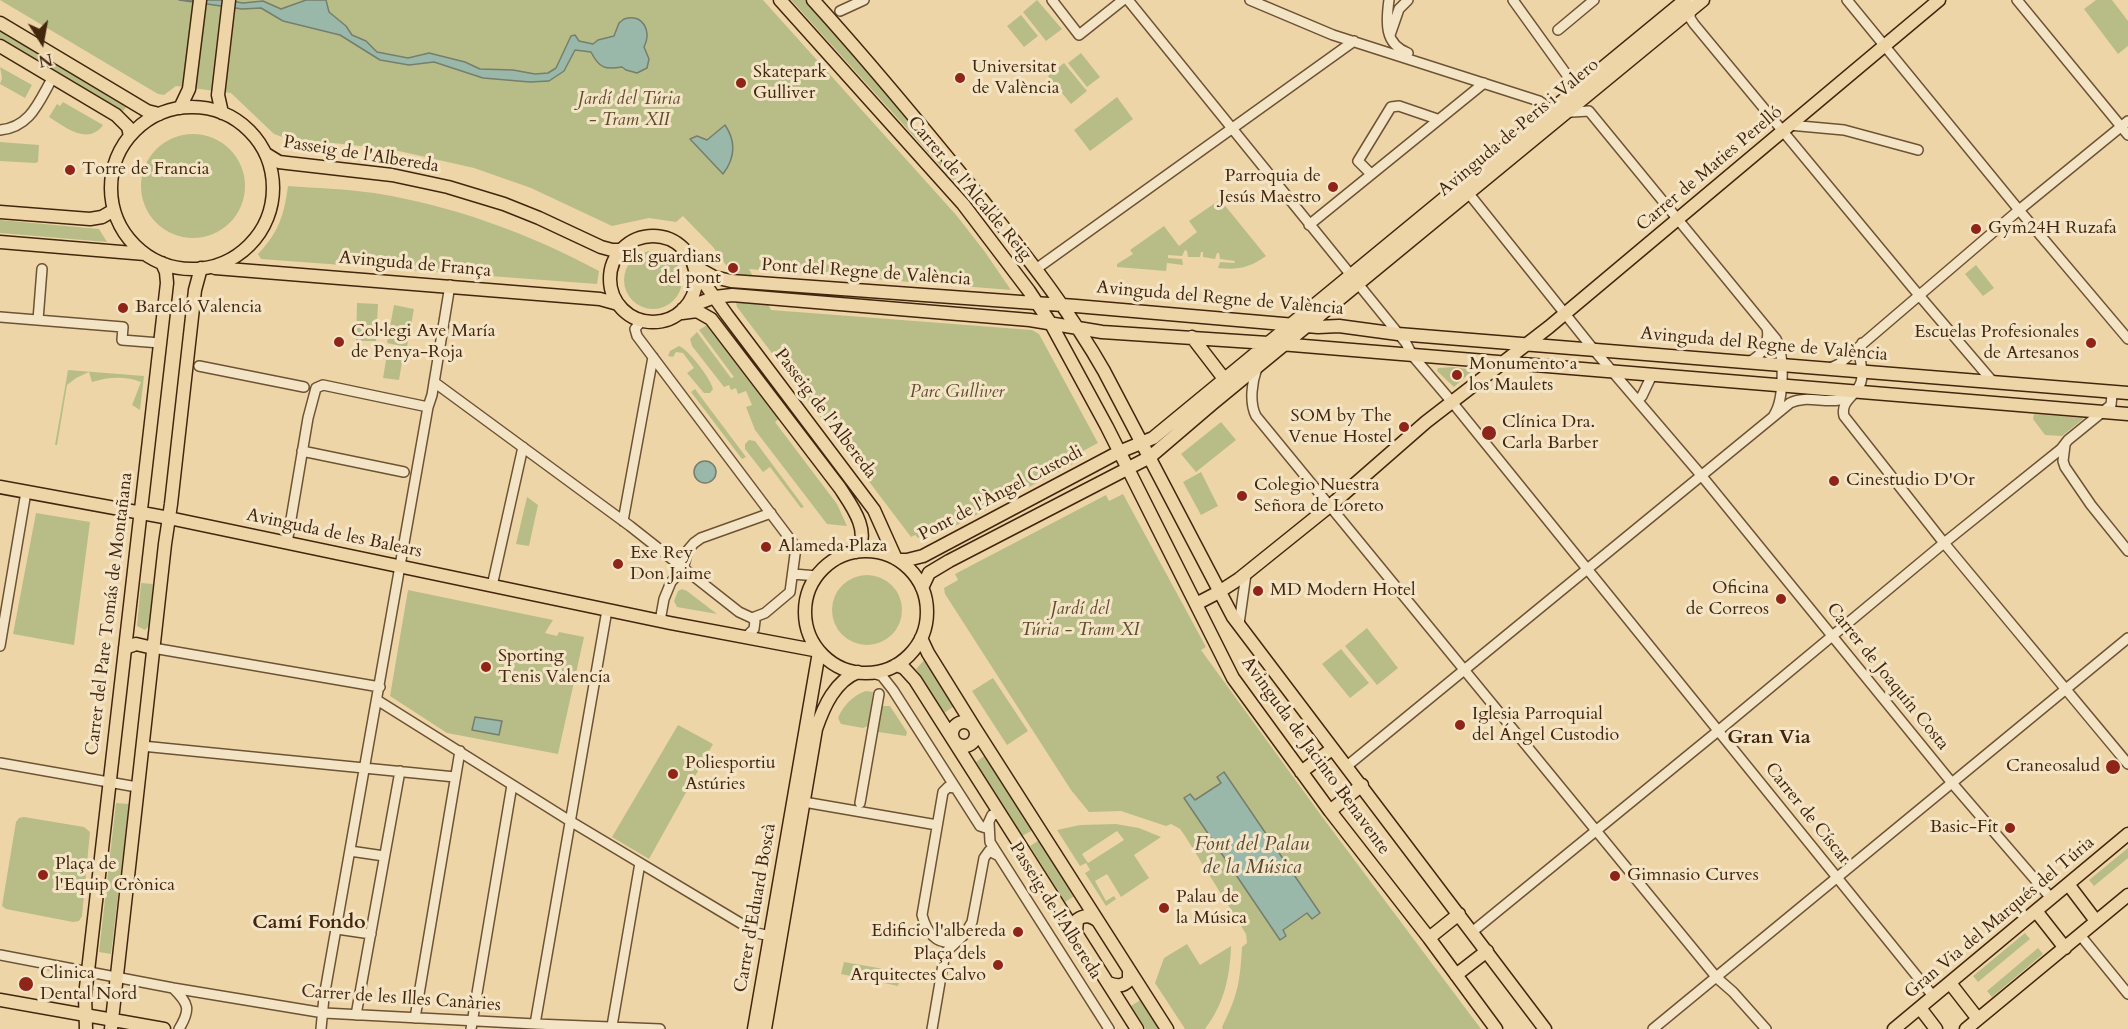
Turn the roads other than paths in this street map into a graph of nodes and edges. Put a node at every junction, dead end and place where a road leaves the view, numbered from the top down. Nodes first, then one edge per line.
1 (200, 0) edge
2 (229, 0) edge
3 (780, 0) edge
4 (813, 0) edge
5 (864, 0) edge
6 (1052, 0) edge
7 (1126, 0) edge
8 (1250, 0) edge
9 (1278, 0) edge
10 (1389, 0) edge
11 (1408, 0) edge
12 (1513, 0) edge
13 (1594, 0) edge
14 (1703, 0) edge
15 (1847, 0) edge
16 (1939, 0) edge
17 (2017, 0) edge
18 (1689, 3) edge
19 (1274, 10) junction
20 (1672, 10) edge
21 (840, 11) dead end
22 (0, 23) edge
23 (1558, 30) dead end
24 (1389, 38) junction
25 (1353, 42) junction
26 (0, 46) edge
27 (1884, 46) junction
28 (1373, 47) junction
29 (1457, 73) junction
30 (53, 77) junction
31 (1484, 83) junction
32 (1577, 89) junction
33 (180, 108) junction
34 (1551, 110) junction
35 (222, 112) junction
36 (1566, 113) junction
37 (159, 114) junction
38 (1437, 119) junction
39 (2124, 125) edge
40 (1786, 128) junction
41 (0, 130) edge
42 (1231, 130) junction
43 (2128, 135) edge
44 (130, 136) junction
45 (1918, 150) dead end
46 (266, 154) junction
47 (1371, 174) junction
48 (1464, 189) junction
49 (114, 210) junction
50 (2019, 210) junction
51 (0, 212) edge
52 (1677, 219) junction
53 (1309, 225) junction
54 (0, 242) edge
55 (621, 250) junction
56 (146, 254) junction
57 (162, 263) junction
58 (42, 268) dead end
59 (204, 268) junction
60 (695, 268) junction
61 (1036, 269) junction
62 (1357, 284) junction
63 (450, 285) junction
64 (1918, 295) junction
65 (715, 297) junction
66 (618, 304) junction
67 (1050, 308) junction
68 (681, 311) junction
69 (1565, 313) junction
70 (0, 317) edge
71 (38, 320) junction
72 (644, 320) junction
73 (1290, 325) junction
74 (1309, 326) junction
75 (1339, 326) junction
76 (1766, 326) junction
77 (1079, 329) junction
78 (1398, 334) junction
79 (1192, 337) junction
80 (2128, 339) edge
81 (160, 343) junction
82 (1268, 343) junction
83 (1862, 343) junction
84 (1526, 344) junction
85 (1286, 345) junction
86 (1334, 349) junction
87 (1594, 350) junction
88 (1412, 355) junction
89 (653, 357) junction
90 (1750, 362) junction
91 (1502, 363) junction
92 (1781, 364) junction
93 (199, 366) dead end
94 (1257, 368) junction
95 (1827, 369) junction
96 (1862, 371) junction
97 (1614, 372) junction
98 (1652, 375) junction
99 (1225, 380) junction
100 (1241, 381) junction
101 (434, 382) junction
102 (1993, 382) junction
103 (1781, 385) junction
104 (304, 387) dead end
105 (2105, 391) junction
106 (1853, 393) junction
107 (2128, 393) edge
108 (1639, 399) junction
109 (1452, 402) junction
110 (428, 407) junction
111 (2104, 412) junction
112 (2128, 414) edge
113 (1774, 416) junction
114 (2068, 441) junction
115 (1142, 443) junction
116 (523, 447) junction
117 (302, 451) junction
118 (1119, 452) junction
119 (1150, 457) junction
120 (1127, 469) junction
121 (404, 472) dead end
122 (1701, 475) junction
123 (0, 488) edge
124 (26, 492) junction
125 (1331, 505) junction
126 (140, 513) junction
127 (771, 513) junction
128 (170, 518) junction
129 (623, 521) junction
130 (287, 543) junction
131 (1944, 543) junction
132 (2128, 550) edge
133 (856, 552) junction
134 (897, 559) junction
135 (399, 567) junction
136 (683, 569) junction
137 (1588, 569) junction
138 (793, 574) junction
139 (1246, 574) junction
140 (817, 576) junction
141 (492, 586) junction
142 (922, 588) junction
143 (1219, 592) junction
144 (1196, 604) junction
145 (607, 610) junction
146 (752, 618) junction
147 (2, 620) edge
148 (660, 621) junction
149 (1239, 624) junction
150 (1833, 636) junction
151 (746, 637) junction
152 (921, 638) junction
153 (2128, 638) edge
154 (0, 646) edge
155 (125, 648) junction
156 (153, 648) junction
157 (819, 651) junction
158 (896, 665) junction
159 (1465, 670) junction
160 (858, 672) junction
161 (873, 673) junction
162 (380, 687) junction
163 (2066, 689) junction
164 (879, 694) dead end
165 (377, 700) junction
166 (974, 727) junction
167 (1719, 731) junction
168 (953, 741) junction
169 (142, 746) junction
170 (1332, 748) junction
171 (460, 751) junction
172 (0, 763) edge
173 (2128, 764) edge
174 (1347, 766) junction
175 (364, 768) junction
176 (400, 771) junction
177 (1301, 772) junction
178 (455, 777) junction
179 (109, 782) junction
180 (1952, 783) junction
181 (512, 785) junction
182 (1362, 785) junction
183 (137, 787) junction
184 (955, 788) junction
185 (804, 802) junction
186 (860, 803) dead end
187 (1330, 812) junction
188 (1001, 814) junction
189 (570, 821) junction
190 (989, 822) junction
191 (937, 825) junction
192 (978, 825) junction
193 (1597, 830) junction
194 (2128, 834) edge
195 (350, 851) junction
196 (384, 856) junction
197 (999, 856) junction
198 (984, 858) junction
199 (640, 863) junction
200 (1838, 878) junction
201 (2068, 884) junction
202 (2128, 895) edge
203 (2051, 898) junction
204 (2036, 911) junction
205 (1459, 914) junction
206 (1098, 921) junction
207 (2096, 921) junction
208 (337, 929) junction
209 (1076, 932) junction
210 (1472, 932) junction
211 (371, 934) junction
212 (2080, 935) junction
213 (770, 936) junction
214 (1429, 938) junction
215 (955, 942) junction
216 (2065, 948) junction
217 (1487, 951) junction
218 (0, 955) edge
219 (1129, 970) junction
220 (88, 971) junction
221 (1456, 975) junction
222 (116, 976) junction
223 (1717, 978) junction
224 (1108, 983) junction
225 (1950, 983) junction
226 (173, 988) junction
227 (2128, 994) edge
228 (1933, 996) junction
229 (0, 1000) edge
230 (1920, 1008) junction
231 (324, 1013) junction
232 (85, 1015) junction
233 (356, 1015) junction
234 (415, 1018) junction
235 (1978, 1019) junction
236 (111, 1024) edge
237 (535, 1024) junction
238 (471, 1025) edge
239 (612, 1026) junction
240 (86, 1029) edge
241 (164, 1029) edge
242 (179, 1029) edge
243 (321, 1029) edge
244 (660, 1029) edge
245 (754, 1029) edge
246 (765, 1029) edge
247 (932, 1029) edge
248 (1108, 1029) edge
249 (1137, 1029) edge
250 (1167, 1029) edge
251 (1496, 1029) edge
252 (1545, 1029) edge
253 (1653, 1029) edge
254 (1766, 1029) edge
255 (1894, 1029) edge
256 (1936, 1029) edge
257 (1966, 1029) edge

1 - 33 main road
2 - 35 main road
3 - 67 main road, Carrer de l'Alcalde Reig
4 - 61 main road, Carrer de l'Alcalde Reig
5 - 21 street
6 - 7 street
7 - 42 street, Avinguda del Regne de València
8 - 19 street
9 - 19 street
10 - 24 street
11 - 24 street
12 - 32 street
13 - 23 street
14 - 18 main road, Avinguda de Peris i Valero
15 - 27 street
16 - 27 main road, Carrer de Maties Perelló
17 - 39 street
18 - 20 main road, Avinguda de Peris i Valero
18 - 40 street
19 - 25 street
20 - 32 main road, Avinguda de Peris i Valero
20 - 36 main road, Avinguda de Peris i Valero
22 - 37 main road
24 - 28 street
24 - 29 street
25 - 28 street
25 - 42 street
26 - 30 main road
27 - 40 main road, Carrer de Maties Perelló
27 - 50 street
28 - 29 street
29 - 31 street
30 - 41 street
30 - 44 main road
31 - 34 street
31 - 38 street
32 - 34 main road, Avinguda de Peris i Valero
33 - 35 main road
33 - 37 main road
34 - 36 street
34 - 48 main road, Avinguda de Peris i Valero
35 - 46 main road
36 - 48 main road, Avinguda de Peris i Valero
36 - 52 street
37 - 44 main road
38 - 47 street
38 - 47 street
39 - 43 street
39 - 50 street
40 - 45 street
40 - 52 main road, Carrer de Maties Perelló
40 - 64 street
42 - 53 street, Avinguda del Regne de València
42 - 61 street
44 - 49 main road
46 - 55 main road, Passeig de l'Albereda
46 - 59 main road
47 - 53 street
48 - 62 main road, Avinguda de Peris i Valero
48 - 69 street, Carrer de Joaquín Costa
49 - 51 main road
49 - 56 main road
50 - 64 street
50 - 80 street
52 - 69 main road, Carrer de Maties Perelló
52 - 76 street
53 - 62 street, Avinguda del Regne de València
54 - 56 main road
55 - 60 main road
55 - 66 main road
56 - 57 main road
57 - 59 main road
57 - 81 main road, Carrer del Pare Tomás de Montañana
58 - 71 street
59 - 63 main road, Avinguda de França
59 - 128 main road
60 - 65 main road, Passeig de l'Albereda
60 - 67 main road, Pont del Regne de València
60 - 68 main road
61 - 67 main road, Carrer de l'Alcalde Reig
62 - 73 main road, Avinguda de Peris i Valero
62 - 74 main road, Avinguda de Peris i Valero
62 - 78 street, Avinguda del Regne de València
63 - 66 main road, Avinguda de França
63 - 101 street
64 - 83 street
64 - 102 street
65 - 67 main road, Pont del Regne de València
65 - 68 main road
65 - 134 main road, Passeig de l'Albereda
66 - 72 main road
67 - 73 main road, Avinguda del Regne de València
67 - 77 main road
67 - 77 main road, Carrer de l'Alcalde Reig
67 - 118 main road, Carrer de l'Alcalde Reig
68 - 72 main road
68 - 133 main road, Passeig de l'Albereda
69 - 84 main road, Carrer de Maties Perelló
69 - 87 street, Carrer de Joaquín Costa
70 - 71 street
71 - 81 street
72 - 89 street
73 - 74 main road, Avinguda del Regne de València
73 - 82 main road, Avinguda de Peris i Valero
74 - 75 main road, Avinguda del Regne de València
74 - 85 main road, Avinguda de Peris i Valero
75 - 78 main road, Avinguda del Regne de València
75 - 86 main road
76 - 90 street
76 - 92 street
77 - 79 main road
77 - 115 main road, Carrer de l'Alcalde Reig
78 - 84 main road, Avinguda del Regne de València
78 - 88 street, Avinguda del Regne de València
79 - 82 main road
79 - 99 main road
81 - 126 main road, Carrer del Pare Tomás de Montañana
82 - 85 main road
82 - 99 main road, Avinguda de Peris i Valero
83 - 95 street
83 - 96 street
84 - 87 main road, Avinguda del Regne de València
84 - 91 main road, Carrer de Maties Perelló
85 - 86 main road
85 - 94 main road, Avinguda de Peris i Valero
86 - 88 main road
87 - 90 main road, Avinguda del Regne de València
87 - 97 street, Carrer de Joaquín Costa
88 - 91 main road
88 - 109 street, Avinguda del Regne de València
89 - 127 street
89 - 129 street
90 - 92 main road, Avinguda del Regne de València
91 - 97 main road
91 - 109 main road, Carrer de Maties Perelló
92 - 95 main road, Avinguda del Regne de València
92 - 103 street
93 - 104 street
94 - 100 main road, Avinguda de Peris i Valero
94 - 125 street
95 - 96 main road, Avinguda del Regne de València
96 - 102 main road, Avinguda del Regne de València
96 - 106 street
97 - 98 main road
97 - 108 street, Carrer de Joaquín Costa
98 - 103 main road
98 - 108 street
99 - 100 main road
99 - 115 main road, Avinguda de Peris i Valero
100 - 119 main road, Avinguda de Peris i Valero
101 - 110 street
101 - 116 street
102 - 105 main road, Avinguda del Regne de València
103 - 106 main road
103 - 113 street
105 - 107 main road, Avinguda del Regne de València
105 - 111 street
106 - 111 main road
106 - 113 street
106 - 131 street
108 - 122 street, Carrer de Joaquín Costa
109 - 125 main road, Carrer de Maties Perelló
109 - 137 street, Carrer de Císcar
110 - 117 street
110 - 135 street
111 - 112 main road
111 - 114 street
113 - 122 street
114 - 131 street
114 - 132 street
115 - 118 main road, Avinguda de Peris i Valero
115 - 119 main road, Avinguda de Jacinto Benavente
116 - 129 street
116 - 141 street
117 - 121 street
117 - 130 street
118 - 120 main road, Avinguda de Jacinto Benavente
118 - 134 main road, Pont de l'Àngel Custodi
119 - 120 main road, Avinguda de Peris i Valero
119 - 143 main road, Avinguda de Jacinto Benavente
120 - 142 main road, Pont de l'Àngel Custodi
120 - 144 main road, Avinguda de Jacinto Benavente
122 - 137 street
122 - 150 street, Carrer de Joaquín Costa
123 - 124 main road, Avinguda de les Balears
124 - 126 main road, Avinguda de les Balears
124 - 147 street
125 - 139 main road, Carrer de Maties Perelló
125 - 159 street
126 - 128 main road, Avinguda de les Balears
126 - 155 main road, Carrer del Pare Tomás de Montañana
127 - 136 street
127 - 138 street
128 - 130 main road, Avinguda de les Balears
128 - 156 main road
129 - 136 street
130 - 135 main road, Avinguda de les Balears
131 - 150 street
131 - 163 street
133 - 134 main road
133 - 140 main road
134 - 142 main road
135 - 141 main road, Avinguda de les Balears
135 - 162 street
136 - 146 street
136 - 148 street
137 - 159 street
137 - 167 street, Carrer de Císcar
138 - 140 street
138 - 146 street
139 - 143 main road, Carrer de Maties Perelló
139 - 149 street
140 - 157 main road
141 - 145 main road, Avinguda de les Balears
142 - 152 main road
143 - 144 main road, Carrer de Maties Perelló
143 - 149 main road, Avinguda de Jacinto Benavente
144 - 177 main road, Avinguda de Jacinto Benavente
145 - 148 main road, Avinguda de les Balears
145 - 189 street
146 - 151 street
147 - 154 street
148 - 151 main road, Avinguda de les Balears
149 - 170 main road, Avinguda de Jacinto Benavente
150 - 167 street
150 - 180 street, Carrer de Joaquín Costa
151 - 157 main road, Avinguda de les Balears
152 - 158 main road
152 - 166 main road, Passeig de l'Albereda
153 - 163 street
155 - 156 main road
155 - 179 main road, Carrer del Pare Tomás de Montañana
156 - 162 street
156 - 169 main road
157 - 160 main road
157 - 213 main road, Carrer d'Eduard Boscà
158 - 161 main road
158 - 168 main road, Passeig de l'Albereda
159 - 174 street
159 - 193 street
160 - 161 main road
160 - 185 main road, Carrer d'Eduard Boscà
161 - 184 street, Passeig de l'Albereda
162 - 165 street
163 - 173 street
163 - 180 street
164 - 186 street
165 - 171 street
165 - 175 street
166 - 168 main road
166 - 168 main road
166 - 206 main road, Passeig de l'Albereda
167 - 193 street
167 - 200 street, Carrer de Císcar
168 - 188 main road, Passeig de l'Albereda
169 - 175 street
169 - 183 main road
170 - 174 main road, Avinguda de Jacinto Benavente
170 - 177 main road
171 - 178 street
171 - 181 street
172 - 179 street
174 - 182 main road, Avinguda de Jacinto Benavente
175 - 176 street
175 - 195 street
176 - 178 street
176 - 196 street
177 - 187 main road, Avinguda de Jacinto Benavente
178 - 234 street
179 - 183 street
179 - 220 main road, Carrer del Pare Tomás de Montañana
180 - 200 street
180 - 203 street, Carrer de Joaquín Costa
181 - 189 street
181 - 238 street
182 - 187 main road
182 - 205 main road, Avinguda de Jacinto Benavente
183 - 222 main road
184 - 191 street
184 - 192 street, Passeig de l'Albereda
185 - 191 street
185 - 246 main road, Carrer d'Eduard Boscà
187 - 214 main road, Avinguda de Jacinto Benavente
188 - 190 street
188 - 209 main road, Passeig de l'Albereda
189 - 199 street
189 - 237 street
190 - 192 street
190 - 197 street, Passeig de l'Albereda
191 - 215 street
192 - 198 street, Passeig de l'Albereda
193 - 210 street
193 - 223 street
194 - 201 main road, Gran Via del Marqués del Túria
195 - 196 street
195 - 208 street
196 - 211 street
197 - 198 street
197 - 248 street, Passeig de l'Albereda
198 - 215 street, Passeig de l'Albereda
199 - 213 street
199 - 239 street
200 - 223 street
200 - 228 street, Carrer de Císcar
201 - 203 main road, Gran Via del Marqués del Túria
201 - 207 main road
202 - 207 main road
203 - 204 main road, Gran Via del Marqués del Túria
204 - 216 main road
204 - 225 main road, Gran Via del Marqués del Túria
205 - 210 main road, Avinguda de Jacinto Benavente
205 - 214 main road
206 - 209 main road, Passeig de l'Albereda
206 - 219 main road, Passeig de l'Albereda
207 - 212 main road
208 - 211 street
208 - 231 street
209 - 224 main road, Passeig de l'Albereda
210 - 217 main road, Avinguda de Jacinto Benavente
211 - 233 street
212 - 216 main road
212 - 227 street
213 - 245 main road, Carrer d'Eduard Boscà
214 - 221 main road, Avinguda de Jacinto Benavente
215 - 247 street, Passeig de l'Albereda
216 - 235 main road
217 - 221 main road
217 - 252 main road, Avinguda de Jacinto Benavente
218 - 220 street, Carrer de les Illes Canàries
219 - 224 main road, Passeig de l'Albereda
219 - 250 main road, Passeig de l'Albereda
220 - 222 street, Carrer de les Illes Canàries
220 - 232 main road, Carrer del Pare Tomás de Montañana
221 - 251 main road, Avinguda de Jacinto Benavente
222 - 226 street, Carrer de les Illes Canàries
222 - 236 main road
223 - 253 street
223 - 254 street
224 - 249 main road, Passeig de l'Albereda
225 - 228 main road, Gran Via del Marqués del Túria
225 - 235 main road
226 - 231 street, Carrer de les Illes Canàries
226 - 242 street
228 - 230 main road, Gran Via del Marqués del Túria
229 - 232 main road
230 - 255 main road, Gran Via del Marqués del Túria
230 - 256 main road
231 - 233 street, Carrer de les Illes Canàries
231 - 243 street
232 - 236 main road
232 - 240 main road, Carrer del Pare Tomás de Montañana
233 - 234 street, Carrer de les Illes Canàries
234 - 238 street, Carrer de les Illes Canàries
235 - 257 main road
236 - 241 main road
237 - 238 street, Carrer de les Illes Canàries
237 - 239 street, Carrer de les Illes Canàries
239 - 244 street, Carrer de les Illes Canàries

